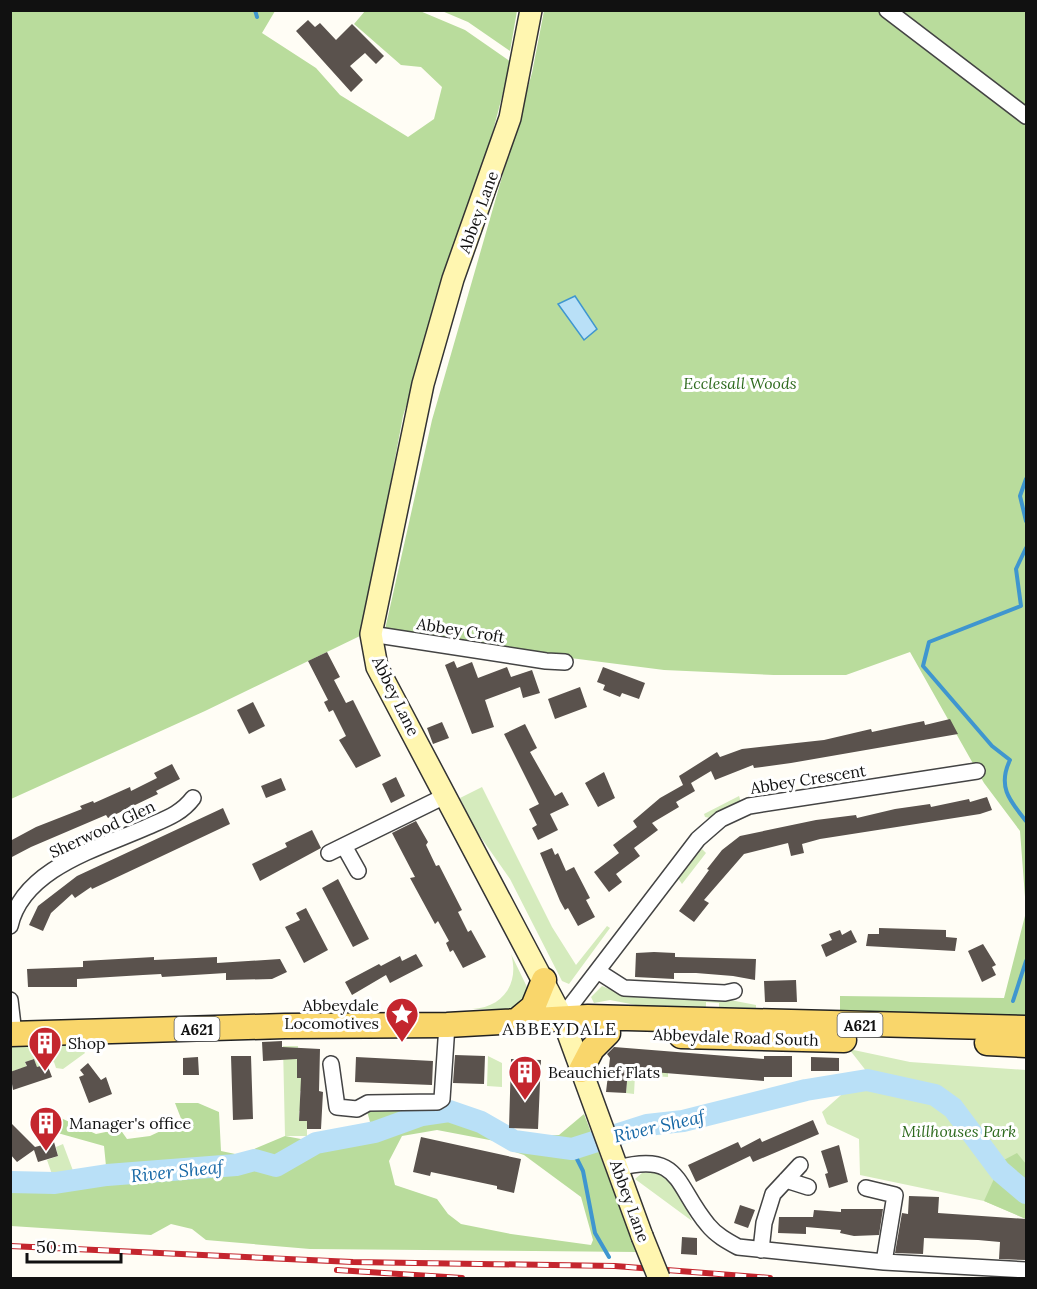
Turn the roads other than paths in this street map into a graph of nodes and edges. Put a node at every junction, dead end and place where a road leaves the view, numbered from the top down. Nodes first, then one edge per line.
1 (531, 10) edge
2 (886, 10) edge
3 (1026, 116) edge
4 (371, 634) junction
5 (565, 662) dead end
6 (977, 771) dead end
7 (445, 796) junction
8 (193, 798) dead end
9 (344, 846) junction
10 (329, 853) dead end
11 (358, 871) dead end
12 (10, 926) edge
13 (599, 972) junction
14 (544, 981) junction
15 (734, 991) dead end
16 (10, 1000) edge
17 (515, 1022) junction
18 (447, 1024) junction
19 (565, 1026) junction
20 (1026, 1028) edge
21 (608, 1033) junction
22 (12, 1034) edge
23 (1026, 1045) edge
24 (331, 1064) dead end
25 (580, 1070) junction
26 (615, 1162) junction
27 (800, 1166) dead end
28 (786, 1180) junction
29 (808, 1187) dead end
30 (866, 1188) dead end
31 (761, 1250) junction
32 (884, 1262) junction
33 (1026, 1270) edge
34 (658, 1278) edge

1 - 4 main road, Abbey Lane
2 - 3 street
4 - 5 street, Abbey Croft
4 - 7 main road, Abbey Lane
6 - 13 street, Abbey Crescent
7 - 9 street
7 - 14 main road, Abbey Lane
8 - 12 street, Sherwood Glen
9 - 10 street
9 - 11 street
13 - 15 street
13 - 19 street, Abbey Crescent
14 - 17 main road
14 - 19 main road, Abbey Lane
16 - 22 street
17 - 18 main road, Abbeydale Road South / A621
17 - 19 main road, Abbeydale Road South / A621
18 - 19 main road, Abbeydale Road South / A621
18 - 22 main road, Abbeydale Road South / A621
18 - 24 street
19 - 20 main road, Abbeydale Road South / A621
19 - 21 main road, Abbeydale Road South / A621
19 - 25 main road, Abbey Lane
21 - 23 main road, Abbeydale Road South / A621
21 - 25 main road
25 - 26 main road, Abbey Lane
26 - 31 street
26 - 34 main road, Abbey Lane, bridge
27 - 28 street
28 - 29 street
28 - 31 street
30 - 32 street
31 - 32 street
32 - 33 street

